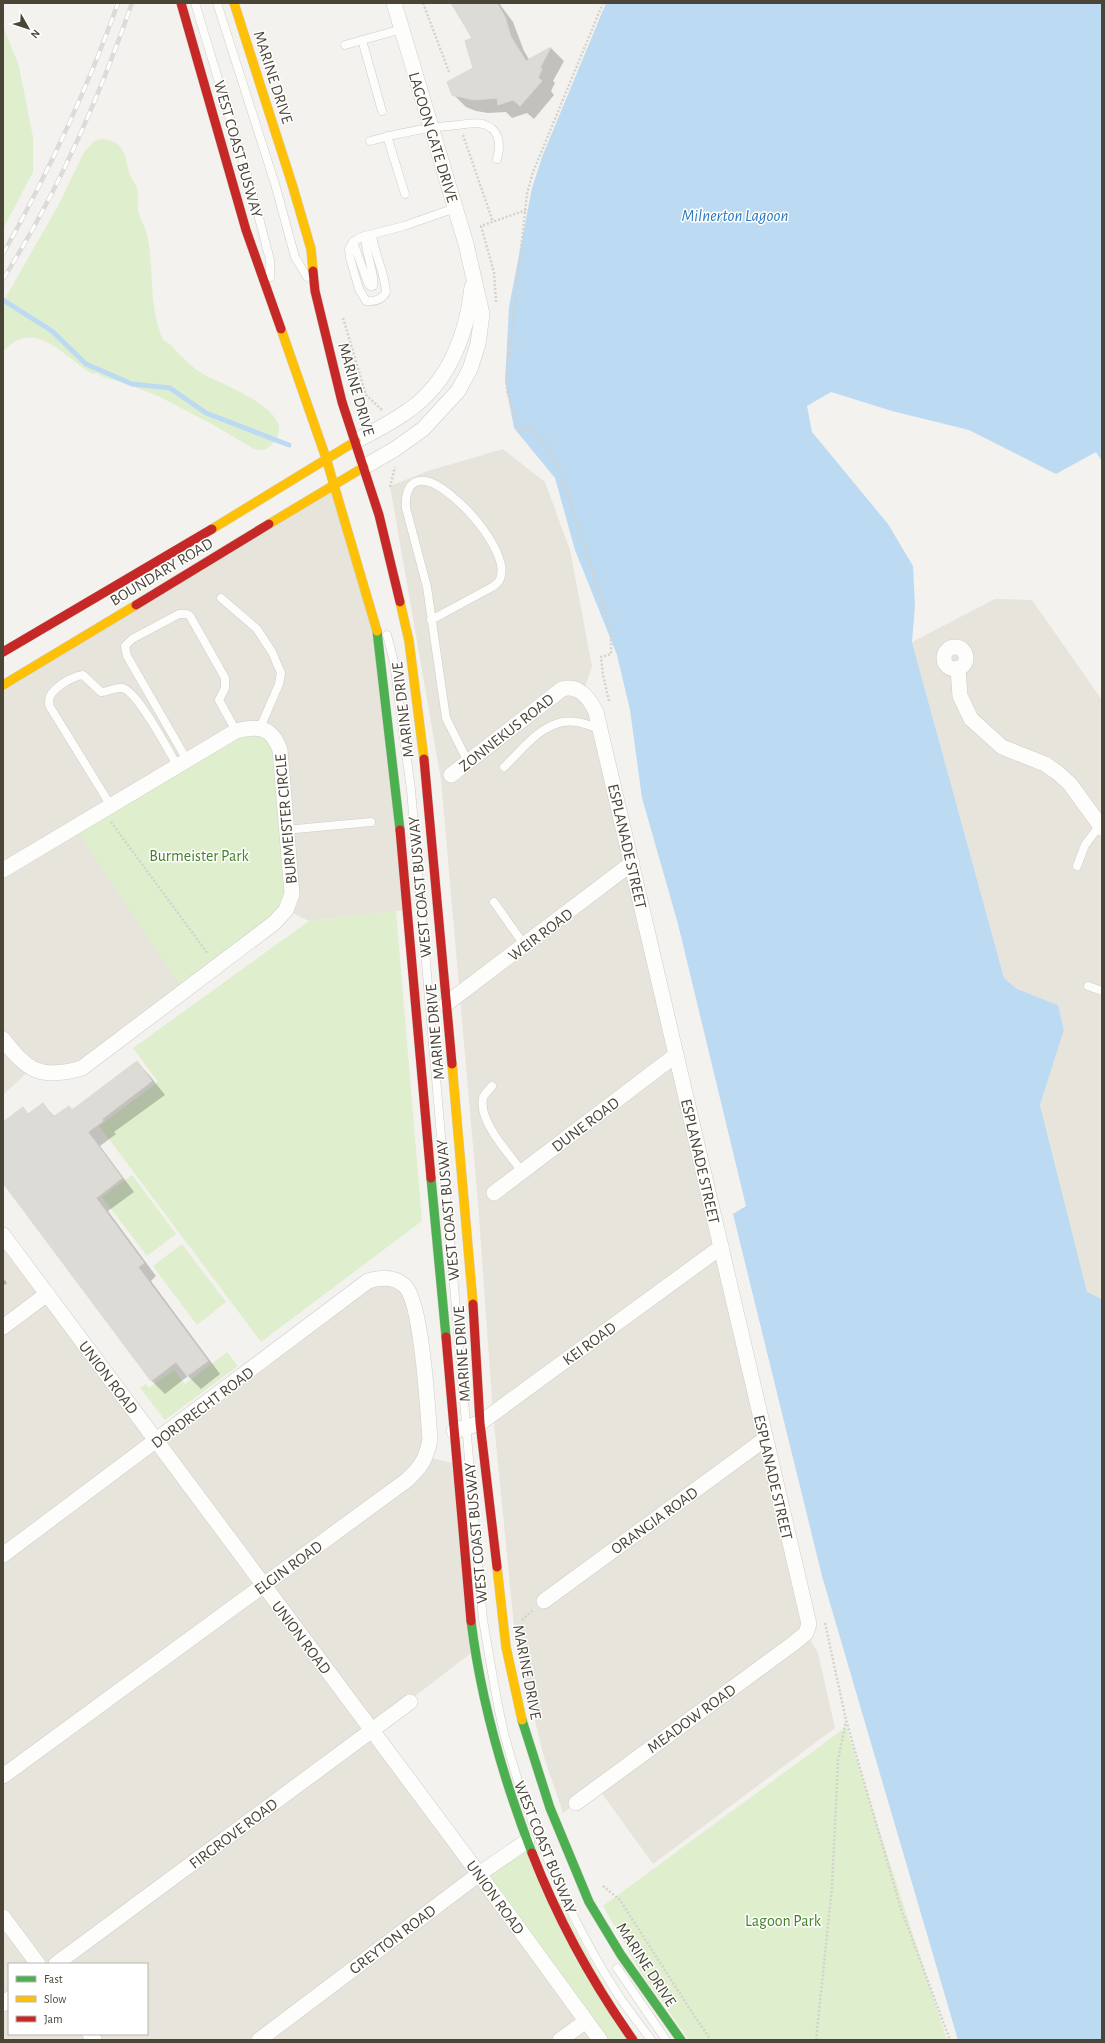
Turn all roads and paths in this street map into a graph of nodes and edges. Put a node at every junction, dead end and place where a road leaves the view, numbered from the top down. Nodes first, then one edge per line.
1 (182, 3) edge
2 (195, 3) edge
3 (217, 3) edge
4 (234, 3) edge
5 (394, 3) edge
6 (424, 3) edge
7 (603, 3) edge
8 (402, 29) junction
9 (362, 40) junction
10 (345, 45) dead end
11 (449, 72) dead end
12 (382, 111) dead end
13 (460, 125) junction
14 (431, 127) junction
15 (387, 136) junction
16 (370, 141) dead end
17 (497, 160) dead end
18 (405, 194) dead end
19 (456, 208) junction
20 (493, 222) dead end
21 (368, 236) junction
22 (353, 242) junction
23 (473, 270) junction
24 (314, 291) junction
25 (270, 297) junction
26 (356, 441) junction
27 (326, 458) junction
28 (396, 462) dead end
29 (364, 467) junction
30 (334, 484) junction
31 (390, 486) dead end
32 (221, 598) dead end
33 (373, 613) junction
34 (431, 620) junction
35 (3, 652) edge
36 (958, 668) dead end
37 (3, 685) edge
38 (583, 693) joint
39 (610, 706) dead end
40 (260, 728) junction
41 (600, 728) junction
42 (236, 730) junction
43 (468, 762) junction
44 (182, 763) junction
45 (504, 767) dead end
46 (451, 775) dead end
47 (107, 808) junction
48 (371, 822) dead end
49 (1101, 826) edge
50 (286, 830) junction
51 (632, 864) junction
52 (1077, 866) dead end
53 (3, 870) edge
54 (494, 902) dead end
55 (525, 946) junction
56 (217, 966) junction
57 (1088, 986) dead end
58 (1102, 991) edge
59 (446, 1004) junction
60 (3, 1039) edge
61 (676, 1055) junction
62 (492, 1086) dead end
63 (522, 1171) junction
64 (494, 1193) dead end
65 (3, 1235) edge
66 (721, 1247) junction
67 (405, 1286) joint
68 (48, 1294) junction
69 (3, 1327) edge
70 (467, 1427) junction
71 (765, 1439) junction
72 (156, 1441) junction
73 (3, 1554) edge
74 (263, 1585) junction
75 (544, 1601) joint
76 (824, 1618) dead end
77 (520, 1621) dead end
78 (806, 1633) joint
79 (410, 1702) dead end
80 (846, 1720) junction
81 (371, 1730) junction
82 (3, 1776) edge
83 (576, 1803) dead end
84 (527, 1841) junction
85 (479, 1874) junction
86 (601, 1884) dead end
87 (589, 1901) junction
88 (3, 1917) edge
89 (37, 1963) edge
90 (57, 1963) edge
91 (586, 2021) junction
92 (259, 2040) edge
93 (560, 2040) edge
94 (600, 2040) edge
95 (633, 2040) edge
96 (651, 2040) edge
97 (666, 2040) edge
98 (681, 2040) edge
99 (712, 2040) edge
100 (816, 2040) edge
101 (950, 2040) edge

1 - 25 main road, MARINE DRIVE
2 - 25 lane, WEST COAST BUSWAY
3 - 24 lane, WEST COAST BUSWAY
4 - 24 main road, MARINE DRIVE
5 - 8 street, LAGOON GATE DRIVE
6 - 11 path
7 - 39 path
8 - 9 lane
8 - 14 street, LAGOON GATE DRIVE
9 - 10 lane
9 - 12 lane
13 - 14 lane
13 - 17 lane
13 - 20 path
14 - 15 lane
14 - 19 street, LAGOON GATE DRIVE
15 - 16 lane
15 - 18 lane
19 - 21 lane
19 - 23 street, LAGOON GATE DRIVE
21 - 22 lane
21 - 22 lane
21 - 22 lane
23 - 26 street, LAGOON GATE DRIVE
23 - 29 street, LAGOON GATE DRIVE
24 - 26 main road, MARINE DRIVE
25 - 27 main road, MARINE DRIVE
26 - 27 main road, LAGOON GATE DRIVE
26 - 29 main road, MARINE DRIVE
27 - 30 main road, MARINE DRIVE
27 - 35 main road, BOUNDARY ROAD
28 - 31 path
29 - 30 main road, LAGOON GATE DRIVE
29 - 59 main road, MARINE DRIVE
30 - 33 main road, MARINE DRIVE
30 - 37 main road, BOUNDARY ROAD
32 - 40 lane
33 - 70 main road, MARINE DRIVE
33 - 70 lane, WEST COAST BUSWAY
34 - 34 lane
34 - 43 lane
36 - 49 street
38 - 41 street, ESPLANADE STREET
38 - 43 street, ZONNEKUS ROAD
40 - 42 street
40 - 50 street, BURMEISTER CIRCLE
41 - 45 lane
41 - 51 street, ESPLANADE STREET
42 - 44 street
42 - 44 lane
43 - 46 street, ZONNEKUS ROAD
44 - 47 street
44 - 47 lane
47 - 53 street
47 - 56 path
48 - 50 lane
49 - 52 lane
50 - 56 street, BURMEISTER CIRCLE
51 - 55 street, WEIR ROAD
51 - 61 street, ESPLANADE STREET
54 - 55 lane
55 - 59 street, WEIR ROAD
56 - 60 street, BURMEISTER CIRCLE
57 - 58 lane
59 - 70 main road, MARINE DRIVE
61 - 63 street, DUNE ROAD
61 - 66 street, ESPLANADE STREET
62 - 63 lane
63 - 64 street, DUNE ROAD
65 - 68 street, UNION ROAD
66 - 70 street, KEI ROAD
66 - 71 street, ESPLANADE STREET
67 - 72 street, DORDRECHT ROAD
67 - 74 street, ELGIN ROAD
68 - 69 street
68 - 72 street, UNION ROAD
70 - 84 main road, MARINE DRIVE
70 - 87 main road, MARINE DRIVE
70 - 96 lane, WEST COAST BUSWAY
71 - 75 street, ORANGIA ROAD
71 - 78 street, ESPLANADE STREET
72 - 73 street, DORDRECHT ROAD
72 - 74 street, UNION ROAD
74 - 81 street, UNION ROAD
74 - 82 street, ELGIN ROAD
75 - 77 path
76 - 80 path
78 - 83 street, MEADOW ROAD
79 - 81 street, FIRGROVE ROAD
80 - 100 path
80 - 101 path
81 - 85 street, UNION ROAD
81 - 90 street, FIRGROVE ROAD
84 - 85 street, GREYTON ROAD
84 - 95 main road, MARINE DRIVE
85 - 91 street, UNION ROAD
85 - 92 street, GREYTON ROAD
86 - 99 path
87 - 97 lane, WEST COAST BUSWAY
87 - 98 main road, MARINE DRIVE
88 - 89 street
91 - 93 street
91 - 94 street, UNION ROAD

